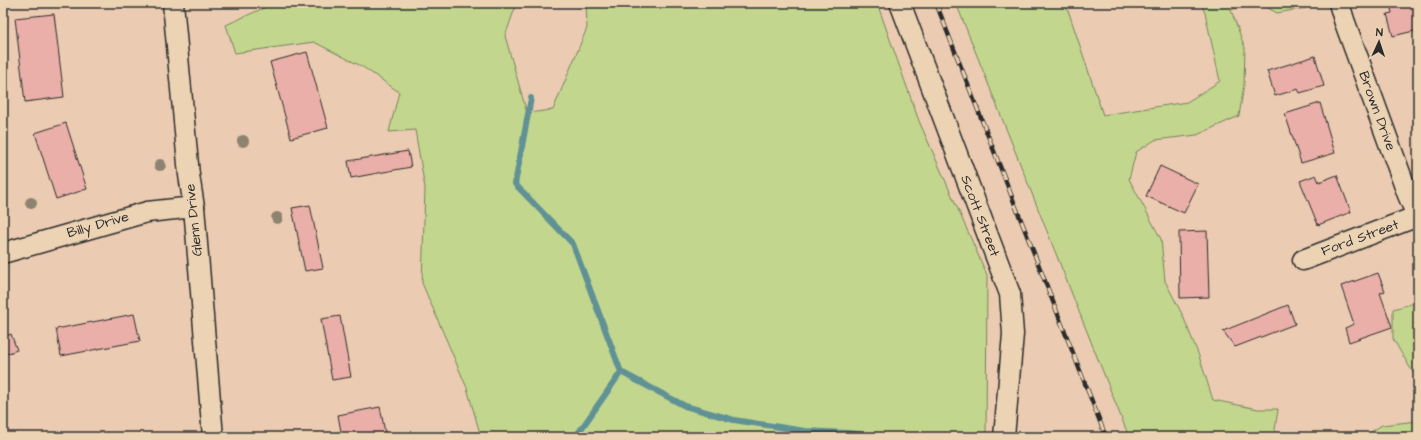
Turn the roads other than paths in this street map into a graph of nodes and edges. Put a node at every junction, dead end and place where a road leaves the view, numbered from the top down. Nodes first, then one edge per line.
1 (173, 3) edge
2 (900, 3) edge
3 (1339, 3) edge
4 (194, 207) junction
5 (1418, 217) edge
6 (3, 253) edge
7 (1303, 260) dead end
8 (213, 437) edge
9 (1004, 437) edge

1 - 4 street, Glenn Drive
2 - 9 street, Scott Street
3 - 5 street, Brown Drive
4 - 6 street, Billy Drive
4 - 8 street, Glenn Drive
5 - 7 street, Ford Street

